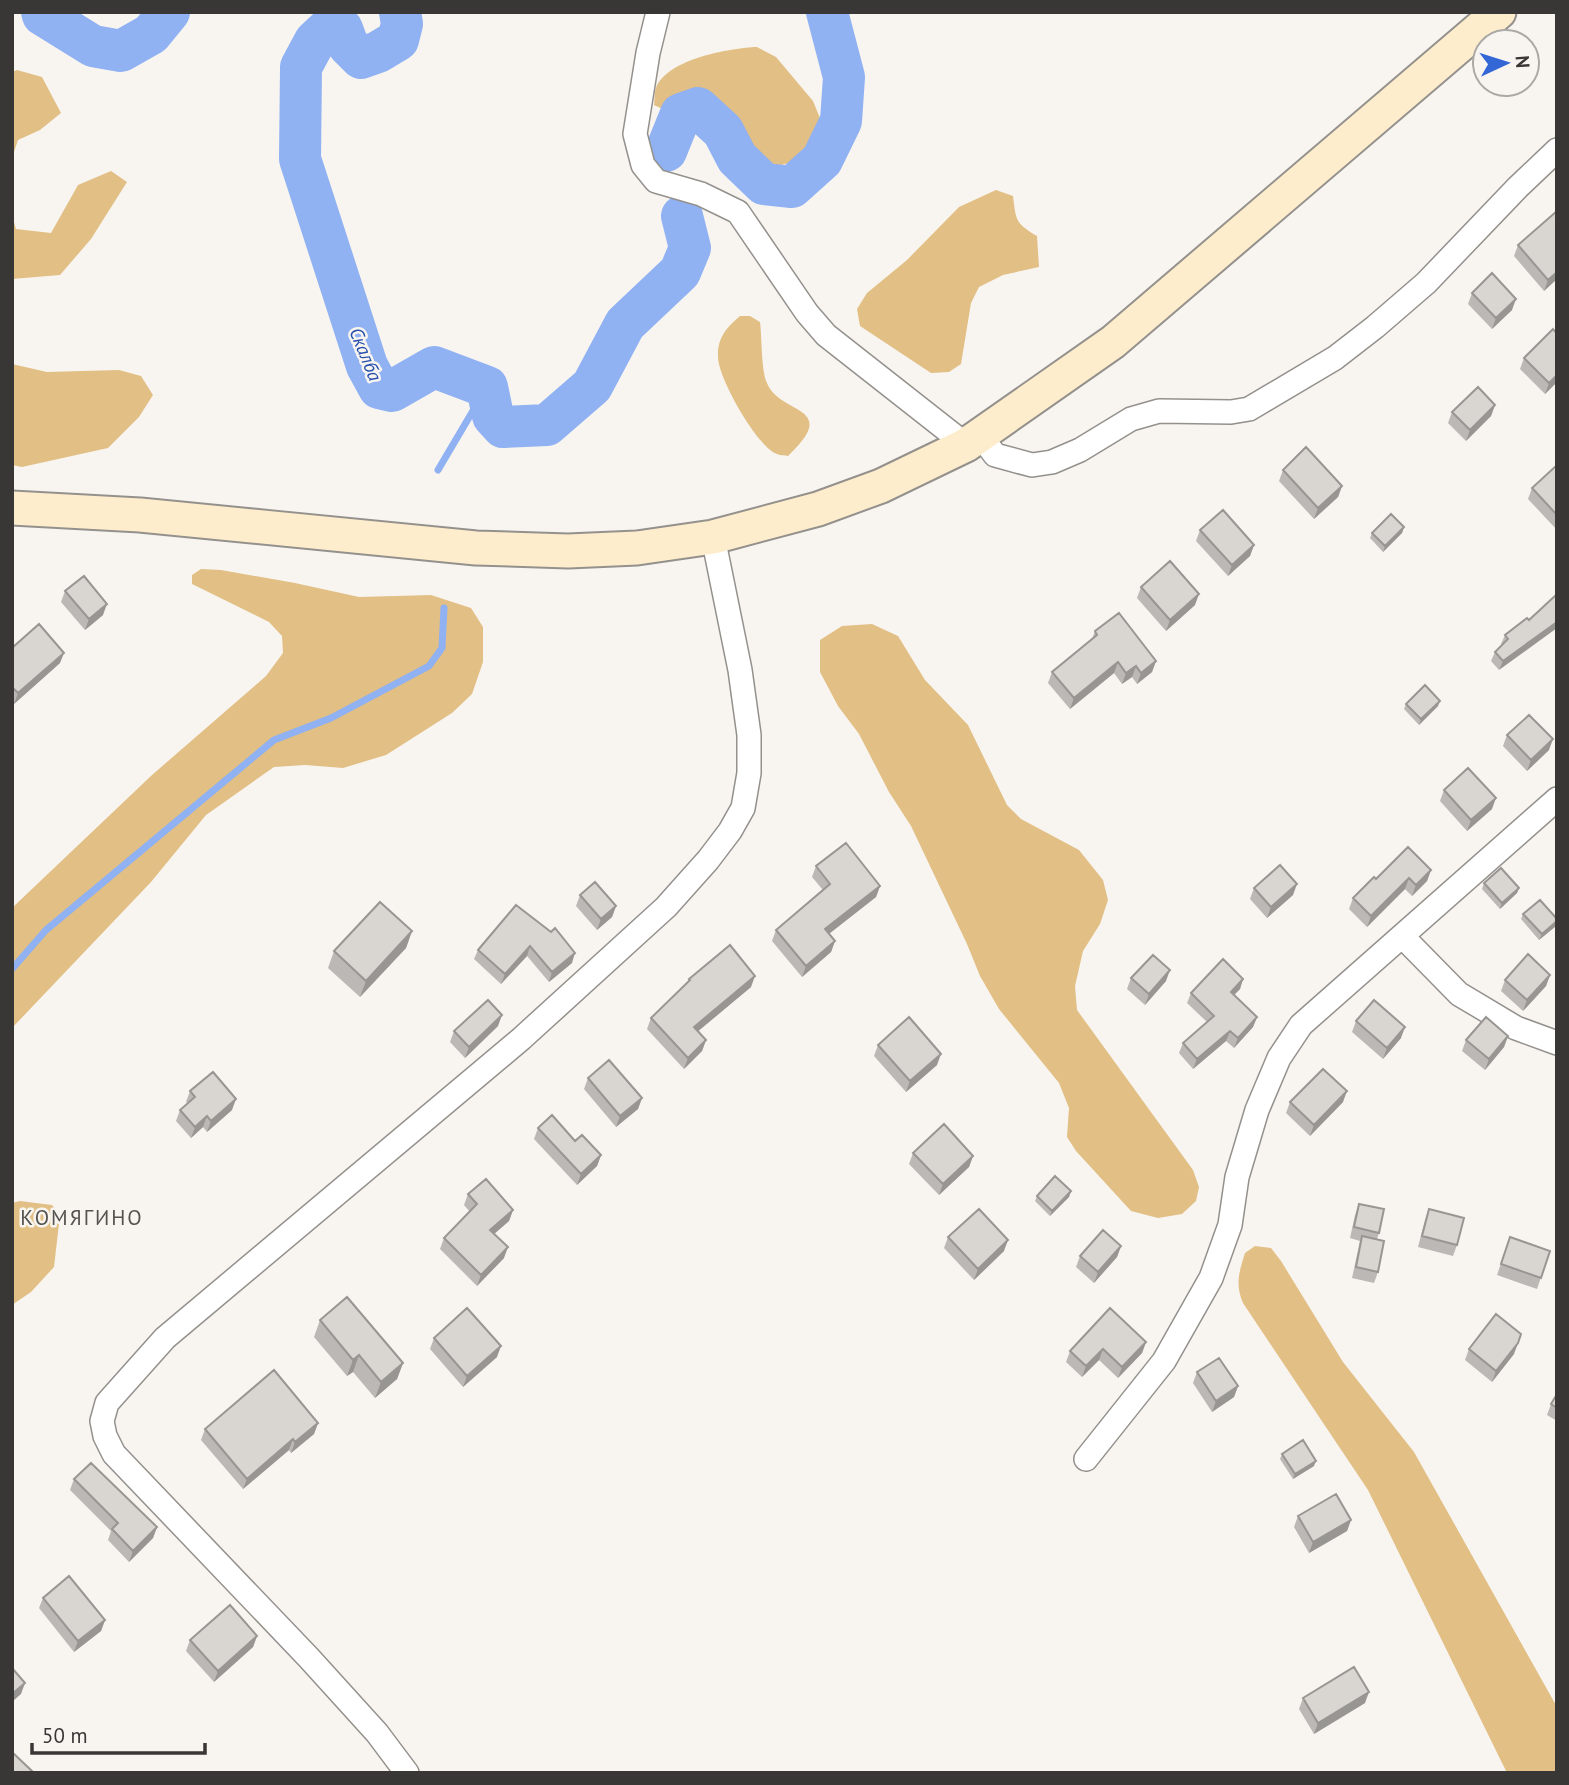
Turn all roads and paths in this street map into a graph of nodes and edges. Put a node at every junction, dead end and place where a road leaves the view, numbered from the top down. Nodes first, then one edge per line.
1 (658, 12) edge
2 (1500, 12) edge
3 (1557, 150) edge
4 (973, 440) junction
5 (12, 508) edge
6 (713, 537) junction
7 (1557, 799) edge
8 (1402, 936) junction
9 (1557, 1044) edge
10 (1086, 1460) dead end
11 (408, 1773) edge

1 - 4 street
2 - 4 street
3 - 4 street
4 - 6 street
5 - 6 street
6 - 11 street
7 - 8 street
8 - 9 street
8 - 10 street

